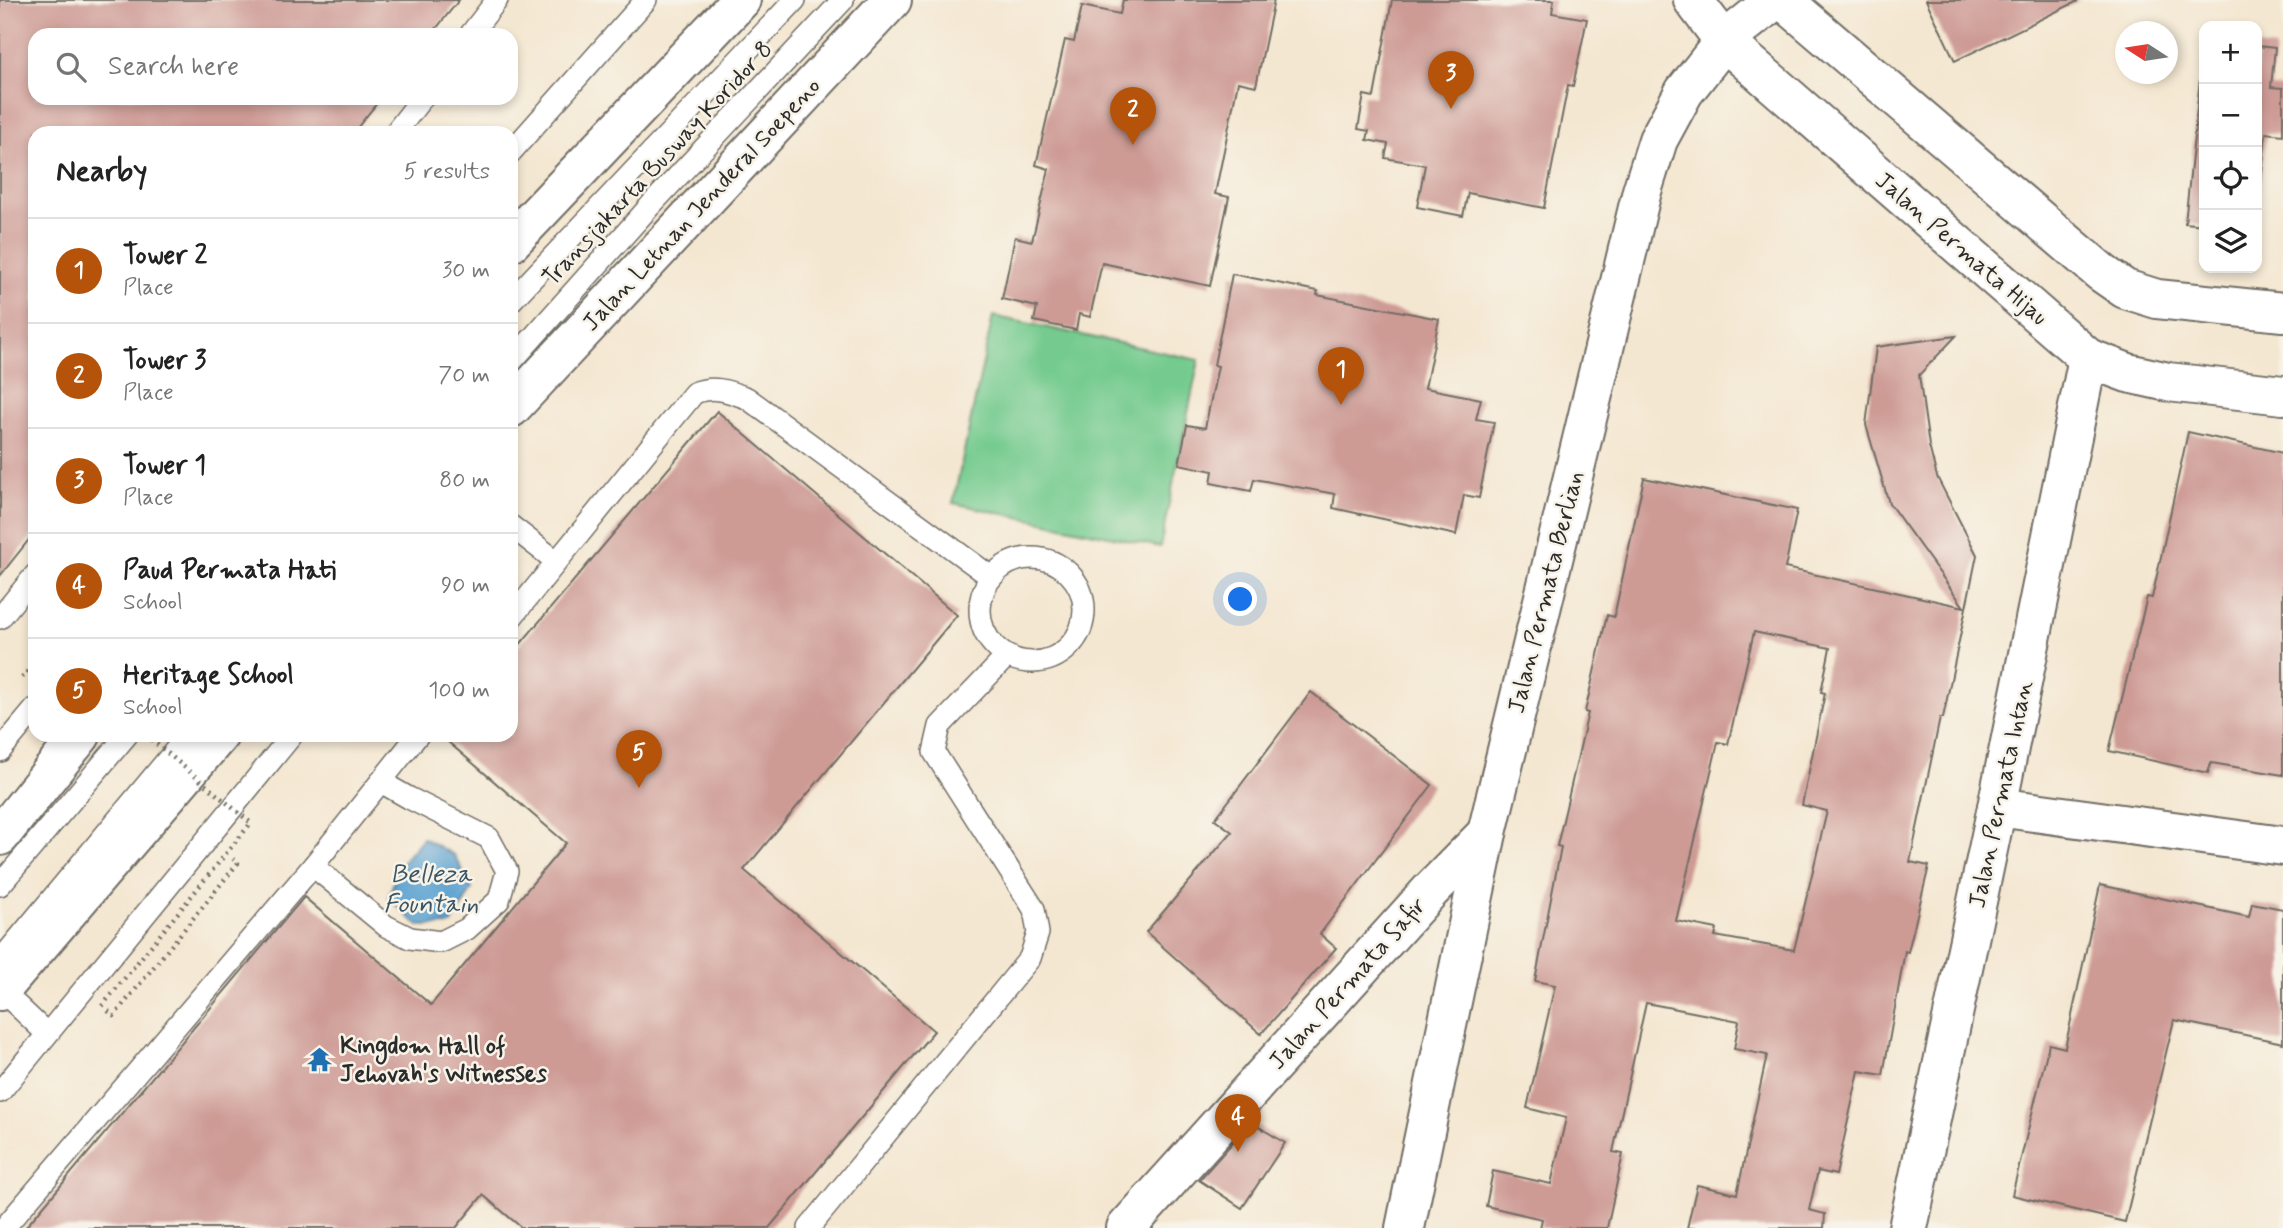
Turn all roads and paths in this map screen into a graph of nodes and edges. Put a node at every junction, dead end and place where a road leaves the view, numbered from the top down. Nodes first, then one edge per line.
1 (497, 0) edge
2 (646, 0) edge
3 (741, 0) edge
4 (795, 0) edge
5 (843, 0) edge
6 (1693, 0) edge
7 (1775, 0) edge
8 (1783, 0) edge
9 (886, 3) edge
10 (475, 28) edge
11 (1724, 41) junction
12 (417, 105) edge
13 (400, 126) edge
14 (518, 144) edge
15 (518, 235) edge
16 (518, 294) edge
17 (2283, 312) edge
18 (518, 354) edge
19 (2088, 358) junction
20 (2283, 395) edge
21 (518, 403) edge
22 (518, 531) edge
23 (556, 561) junction
24 (991, 578) junction
25 (28, 584) edge
26 (518, 601) edge
27 (0, 618) edge
28 (1006, 657) junction
29 (28, 717) edge
30 (74, 742) edge
31 (121, 742) edge
32 (154, 742) edge
33 (182, 742) edge
34 (213, 742) edge
35 (286, 742) edge
36 (412, 742) edge
37 (0, 751) edge
38 (381, 782) junction
39 (1997, 807) junction
40 (1487, 833) junction
41 (0, 836) edge
42 (208, 838) junction
43 (2283, 846) edge
44 (227, 853) edge
45 (227, 853) edge
46 (227, 853) edge
47 (227, 853) edge
48 (313, 866) junction
49 (0, 885) edge
50 (0, 961) edge
51 (0, 991) edge
52 (47, 1034) junction
53 (0, 1092) edge
54 (4, 1228) edge
55 (809, 1228) edge
56 (1126, 1228) edge
57 (1405, 1228) edge
58 (1908, 1228) edge

1 - 10 lane
2 - 14 lane
3 - 15 street
4 - 16 lane, Transjakarta Busway Koridor 8
5 - 18 lane, Transjakarta Busway Koridor 8
6 - 11 street, Jalan Permata Hijau
7 - 11 street, Jalan Permata Berlian
8 - 17 street
9 - 21 street, Jalan Letnan Jenderal Soepeno
11 - 19 street, Jalan Permata Hijau
11 - 40 street, Jalan Permata Berlian
12 - 13 lane
19 - 20 street, Jalan Permata Hijau
19 - 39 street, Jalan Permata Intan
22 - 23 lane
23 - 24 lane
23 - 26 lane
24 - 28 lane
24 - 28 lane
25 - 27 lane
28 - 55 lane
29 - 37 lane
30 - 41 street
31 - 49 lane
32 - 44 path, bridge
33 - 50 lane
34 - 51 street
35 - 42 lane
36 - 38 lane
38 - 48 lane
38 - 48 lane
39 - 43 street
39 - 58 street, Jalan Permata Intan
40 - 56 street, Jalan Permata Safir
40 - 57 street, Jalan Permata Berlian
42 - 47 path, bridge
42 - 52 lane
45 - 46 path, bridge
48 - 54 lane
51 - 52 lane
52 - 53 lane

